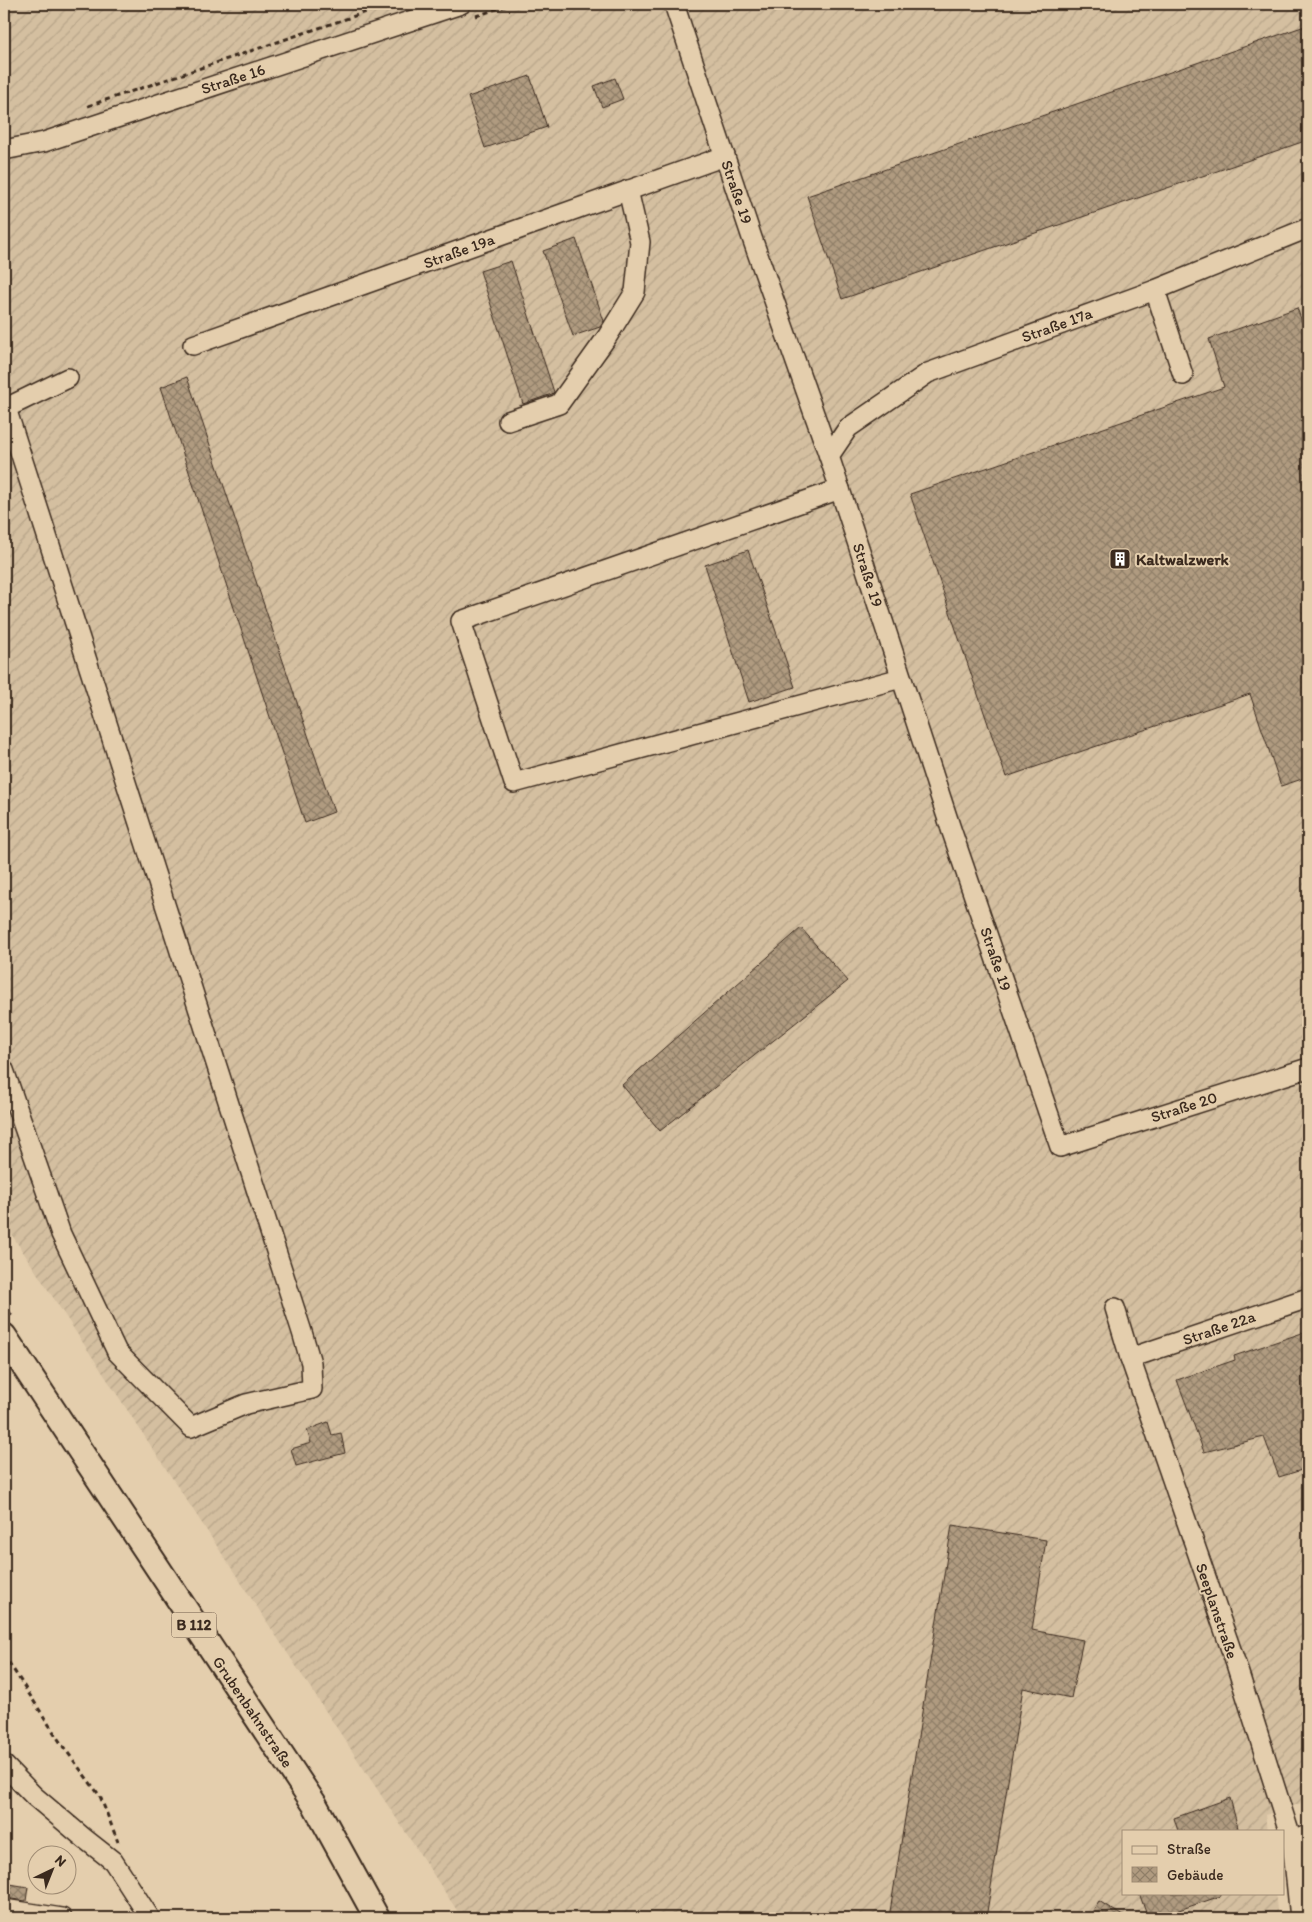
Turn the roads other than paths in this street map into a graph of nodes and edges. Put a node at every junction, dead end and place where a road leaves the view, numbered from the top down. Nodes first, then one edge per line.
1 (461, 4) edge
2 (680, 5) edge
3 (4, 150) edge
4 (724, 156) junction
5 (628, 190) junction
6 (1308, 228) edge
7 (1154, 290) junction
8 (193, 345) dead end
9 (1183, 376) dead end
10 (68, 378) dead end
11 (5, 408) edge
12 (508, 421) dead end
13 (829, 456) junction
14 (840, 489) junction
15 (901, 678) junction
16 (1308, 1068) edge
17 (4, 1070) edge
18 (1060, 1147) joint
19 (1308, 1298) edge
20 (1115, 1308) dead end
21 (4, 1336) edge
22 (1130, 1358) junction
23 (4, 1765) edge
24 (1300, 1838) edge
25 (4, 1909) edge
26 (62, 1918) edge
27 (150, 1918) edge
28 (377, 1918) edge
29 (1300, 1918) edge

1 - 3 street, Straße 16
2 - 4 street, Straße 19
4 - 5 street, Straße 19a
4 - 13 street, Straße 19
5 - 8 street, Straße 19a
5 - 12 street
6 - 7 street, Straße 17a
7 - 9 street
7 - 13 street, Straße 17a
10 - 11 street
11 - 17 street
13 - 14 street, Straße 19
14 - 15 street, Straße 19
14 - 15 street
15 - 18 street, Straße 19
16 - 18 street, Straße 20
19 - 22 street, Straße 22a
20 - 22 street, Seeplanstraße
21 - 28 main road, Grubenbahnstraße / B 112
22 - 24 street, Seeplanstraße
23 - 27 street
24 - 29 street, Seeplanstraße
25 - 26 street

